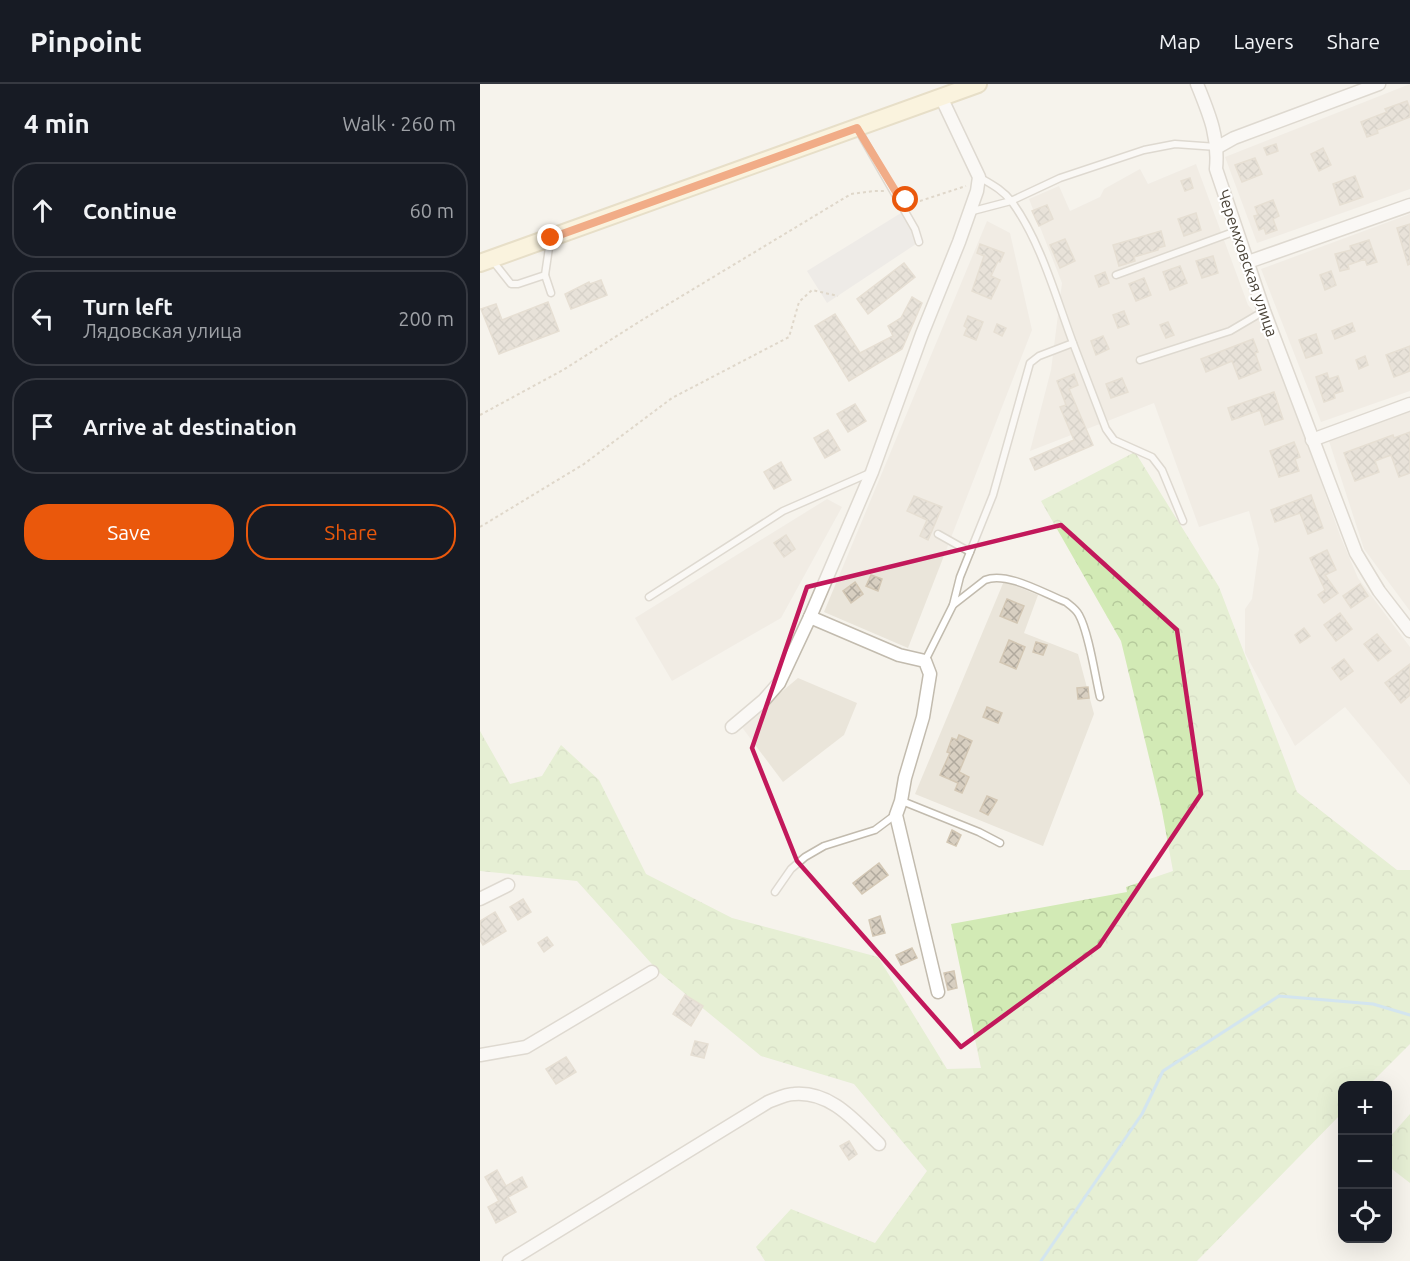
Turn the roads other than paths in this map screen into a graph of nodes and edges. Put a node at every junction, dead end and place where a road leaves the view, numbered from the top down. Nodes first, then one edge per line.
1 (978, 84) edge
2 (1197, 84) edge
3 (1379, 84) edge
4 (941, 97) junction
5 (857, 128) junction
6 (1218, 147) junction
7 (979, 177) junction
8 (1011, 201) junction
9 (1410, 205) edge
10 (969, 212) junction
11 (1236, 231) junction
12 (551, 238) junction
13 (920, 242) dead end
14 (485, 261) edge
15 (1248, 262) junction
16 (545, 275) junction
17 (1116, 275) dead end
18 (551, 292) dead end
19 (1264, 311) junction
20 (1073, 343) junction
21 (1140, 360) dead end
22 (1410, 404) edge
23 (1312, 440) junction
24 (872, 472) junction
25 (1183, 521) dead end
26 (938, 534) dead end
27 (970, 552) junction
28 (649, 597) dead end
29 (953, 605) junction
30 (810, 617) junction
31 (1410, 631) edge
32 (925, 661) junction
33 (1100, 697) dead end
34 (732, 727) dead end
35 (901, 801) junction
36 (896, 815) junction
37 (1000, 843) dead end
38 (508, 885) dead end
39 (775, 892) dead end
40 (480, 899) edge
41 (652, 972) dead end
42 (938, 992) dead end
43 (480, 1055) edge
44 (879, 1144) dead end
45 (509, 1261) edge

1 - 4 main road
2 - 6 street, Черемховская улица
3 - 6 street
4 - 5 main road
4 - 7 street
5 - 12 main road
5 - 13 lane
6 - 8 lane
6 - 11 street, Черемховская улица
7 - 8 lane
7 - 10 street
8 - 10 lane
8 - 20 lane
9 - 15 street
10 - 24 street
11 - 15 street, Черемховская улица
11 - 17 lane
12 - 14 main road
12 - 16 lane
14 - 16 lane
15 - 19 street, Черемховская улица
16 - 18 lane
19 - 21 lane
19 - 23 street, Черемховская улица
20 - 25 lane
20 - 27 lane
22 - 23 street
23 - 31 street, Черемховская улица
24 - 28 lane
24 - 30 street
26 - 27 lane
27 - 29 lane
29 - 32 lane
29 - 33 lane
30 - 32 street
30 - 34 street
32 - 35 street
35 - 36 street
35 - 37 lane
36 - 39 lane
36 - 42 street
38 - 40 street
41 - 43 street
44 - 45 street

